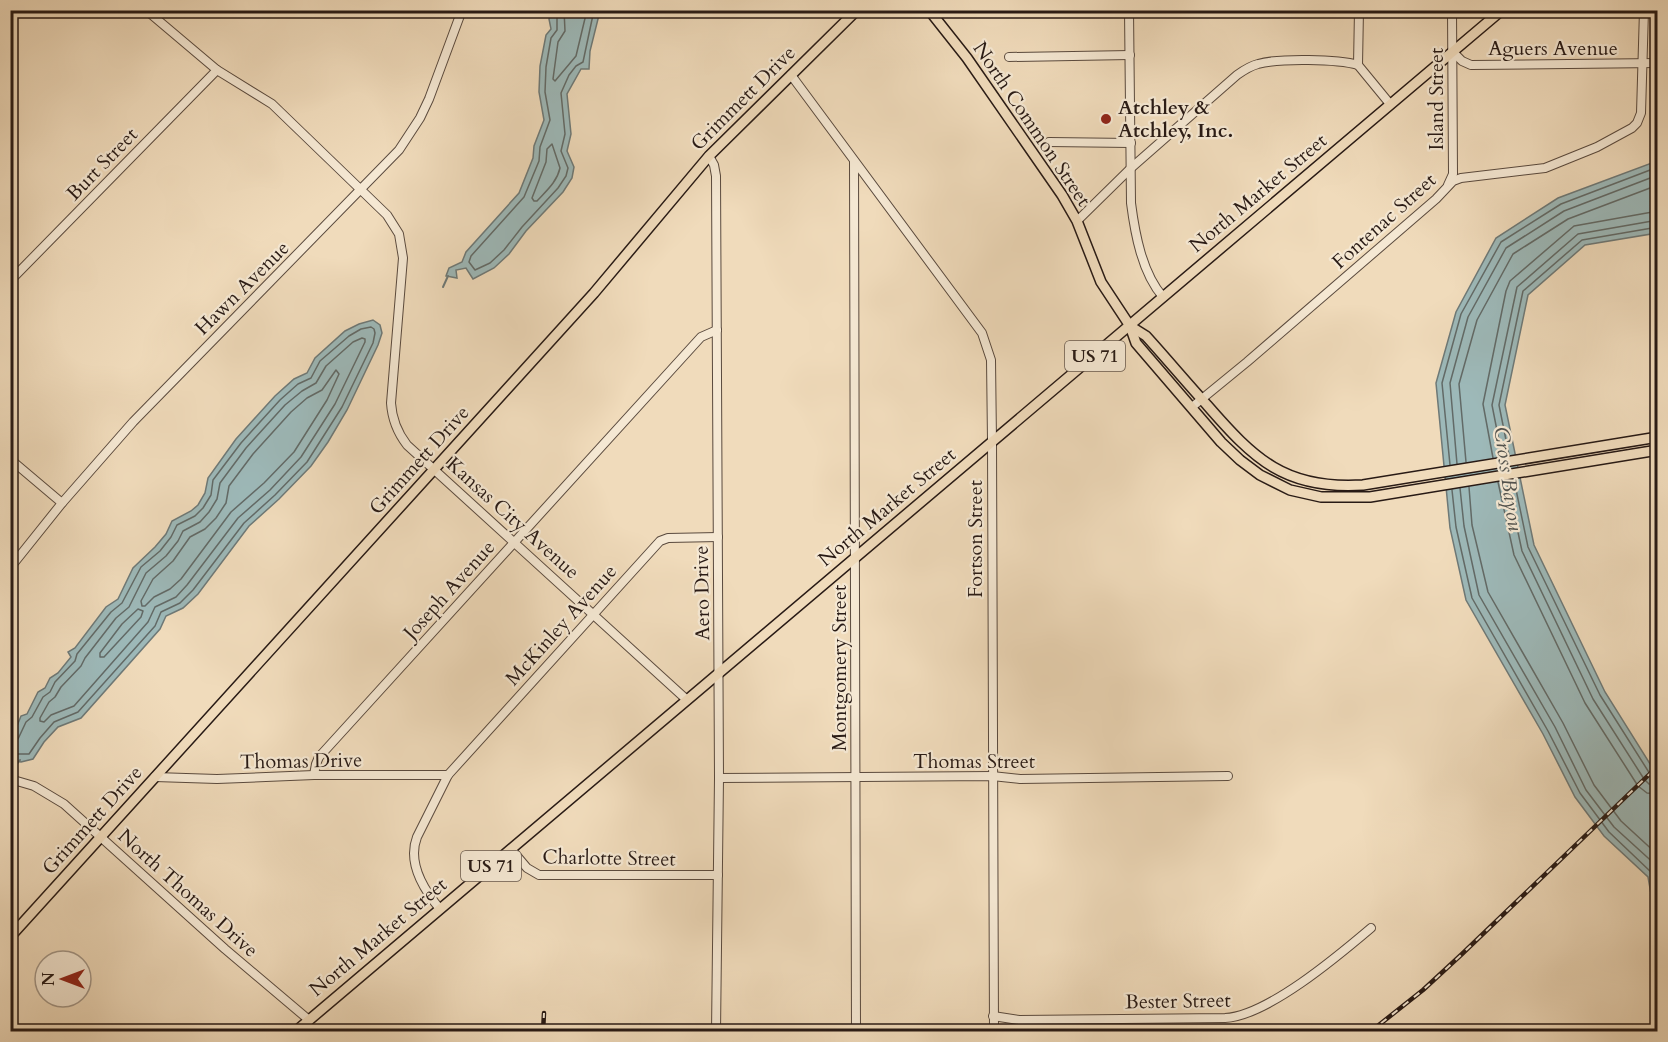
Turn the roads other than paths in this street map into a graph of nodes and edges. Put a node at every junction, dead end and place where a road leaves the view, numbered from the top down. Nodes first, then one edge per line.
1 (146, 10) edge
2 (462, 10) edge
3 (857, 10) edge
4 (929, 10) edge
5 (1130, 10) edge
6 (1359, 10) edge
7 (1452, 10) edge
8 (1502, 10) edge
9 (1644, 10) edge
10 (1453, 52) junction
11 (1130, 55) junction
12 (1009, 57) dead end
13 (1643, 63) junction
14 (1658, 63) edge
15 (1358, 65) junction
16 (217, 70) junction
17 (791, 75) junction
18 (1390, 104) junction
19 (1049, 142) dead end
20 (1131, 143) junction
21 (709, 156) junction
22 (854, 160) junction
23 (1131, 168) junction
24 (1448, 186) junction
25 (362, 190) junction
26 (1077, 221) junction
27 (10, 281) edge
28 (1163, 297) junction
29 (1130, 326) junction
30 (717, 330) junction
31 (1202, 399) junction
32 (1191, 406) junction
33 (1658, 437) edge
34 (992, 441) junction
35 (1658, 450) edge
36 (10, 459) edge
37 (434, 470) junction
38 (62, 503) junction
39 (718, 537) junction
40 (514, 542) junction
41 (855, 558) junction
42 (10, 568) edge
43 (593, 614) junction
44 (719, 672) junction
45 (687, 700) junction
46 (314, 775) junction
47 (448, 775) junction
48 (992, 776) junction
49 (1228, 776) dead end
50 (154, 777) junction
51 (857, 777) junction
52 (719, 778) junction
53 (10, 779) edge
54 (100, 837) junction
55 (511, 849) junction
56 (718, 875) junction
57 (440, 909) junction
58 (1371, 928) dead end
59 (10, 938) edge
60 (993, 1016) junction
61 (309, 1020) junction
62 (295, 1032) edge
63 (716, 1032) edge
64 (856, 1032) edge
65 (994, 1032) edge

1 - 16 street, Kansas City Avenue
2 - 25 street, Hawn Avenue
3 - 17 main road, Grimmett Drive
4 - 26 main road, North Common Street
5 - 11 street
6 - 15 street
7 - 10 street, Island Street
8 - 10 main road, North Market Street / US 71
9 - 13 street
10 - 13 street, Aguers Avenue
10 - 18 main road, North Market Street / US 71
10 - 24 street, Island Street
11 - 12 street
11 - 20 street
13 - 14 street, Aguers Avenue
13 - 24 street, Fontenac Street
15 - 18 street
15 - 23 street
16 - 25 street, Kansas City Avenue
16 - 27 street, Burt Street
17 - 21 main road, Grimmett Drive
17 - 22 street, Fortson Street
18 - 28 main road, North Market Street / US 71
19 - 20 street
20 - 23 street
21 - 30 street, Aero Drive
21 - 37 main road, Grimmett Drive
22 - 34 street, Fortson Street
22 - 41 street, Montgomery Street
23 - 26 street
23 - 28 street
24 - 31 street, Fontenac Street
25 - 37 street, Kansas City Avenue
25 - 38 street, Hawn Avenue
26 - 29 main road, North Common Street
28 - 29 main road, North Market Street / US 71
29 - 31 main road, North Common Street
29 - 32 main road, North Common Street
29 - 34 main road, North Market Street / US 71
30 - 39 street, Aero Drive
30 - 40 street, Joseph Avenue
31 - 32 street, Fontenac Street
31 - 33 main road, North Common Street
32 - 35 main road, North Common Street
34 - 41 main road, North Market Street / US 71
34 - 48 street, Fortson Street
36 - 38 street
37 - 40 street, Kansas City Avenue
37 - 50 main road, Grimmett Drive
38 - 42 street, Hawn Avenue
39 - 43 street, McKinley Avenue
39 - 44 street, Aero Drive
40 - 43 street, Kansas City Avenue
40 - 46 street, Joseph Avenue
41 - 44 main road, North Market Street / US 71
41 - 51 street, Montgomery Street
43 - 45 street, Kansas City Avenue
43 - 47 street, McKinley Avenue
44 - 45 main road, North Market Street / US 71
44 - 52 street, Aero Drive
45 - 55 main road, North Market Street / US 71
46 - 47 street, Thomas Drive
46 - 50 street, Thomas Drive
47 - 57 street, McKinley Avenue
48 - 49 street, Thomas Street
48 - 51 street, Thomas Street
48 - 60 street, Fortson Street
50 - 54 main road, Grimmett Drive
51 - 52 street, Thomas Street
51 - 64 street, Montgomery Street
52 - 56 street, Aero Drive
53 - 54 street, North Thomas Drive
54 - 59 main road, Grimmett Drive
54 - 61 street, North Thomas Drive
55 - 56 street, Charlotte Street
55 - 57 main road, North Market Street / US 71
56 - 63 street, Aero Drive
57 - 61 main road, North Market Street / US 71
58 - 60 street, Bester Street
60 - 65 street, Fortson Street
61 - 62 main road, North Market Street / US 71

